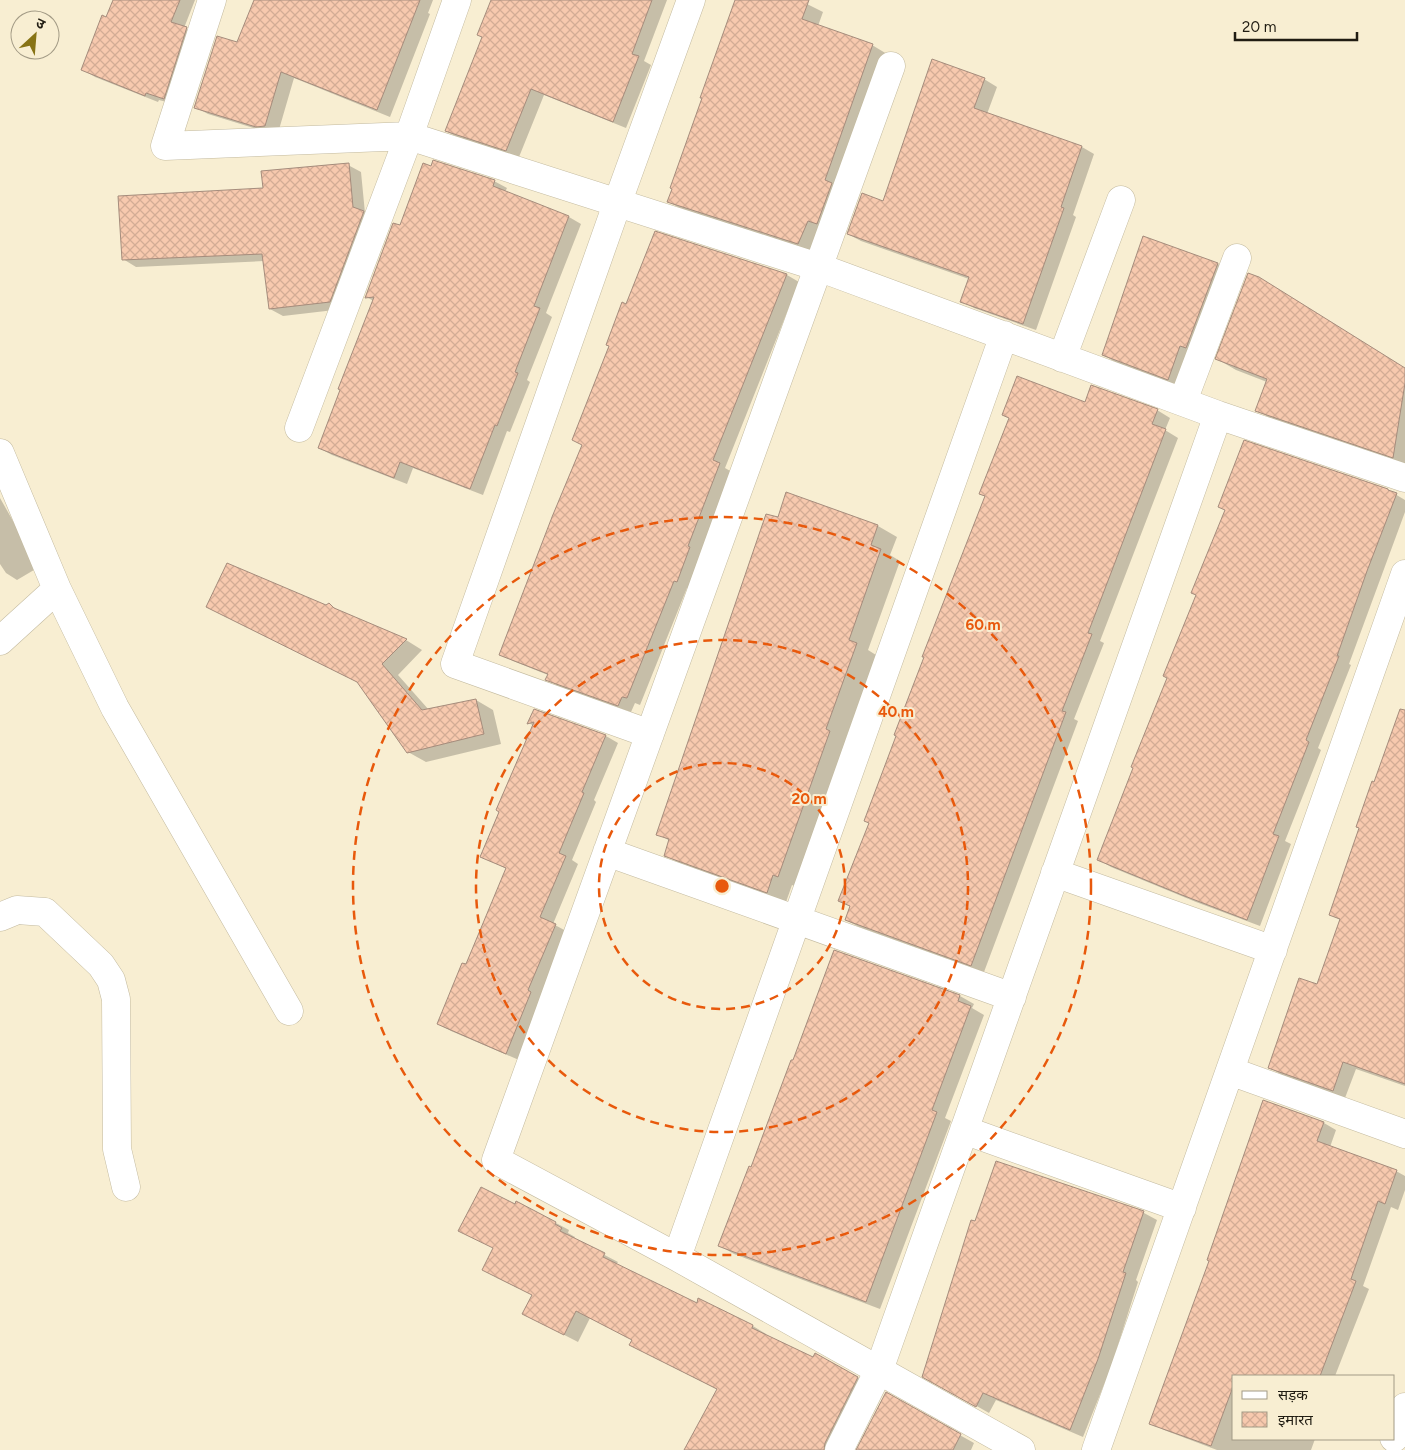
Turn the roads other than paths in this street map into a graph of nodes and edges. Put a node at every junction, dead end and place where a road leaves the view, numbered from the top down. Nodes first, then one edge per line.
1 (212, 0) edge
2 (457, 0) edge
3 (691, 0) edge
4 (892, 66) dead end
5 (409, 136) junction
6 (1121, 200) dead end
7 (617, 204) junction
8 (1237, 258) dead end
9 (818, 267) junction
10 (1004, 335) junction
11 (1062, 358) junction
12 (1183, 401) junction
13 (1218, 414) junction
14 (299, 428) dead end
15 (1, 457) edge
16 (1405, 478) edge
17 (1405, 574) edge
18 (57, 589) junction
19 (0, 641) edge
20 (650, 734) junction
21 (607, 852) junction
22 (1056, 872) junction
23 (0, 917) edge
24 (796, 920) junction
25 (1273, 950) junction
26 (1012, 997) junction
27 (289, 1011) dead end
28 (1230, 1071) junction
29 (964, 1130) junction
30 (1405, 1134) edge
31 (126, 1188) dead end
32 (1182, 1208) junction
33 (677, 1257) junction
34 (879, 1370) junction
35 (1405, 1407) edge
36 (1395, 1436) edge
37 (839, 1450) edge
38 (1021, 1450) edge
39 (1096, 1450) edge

1 - 5 street
2 - 5 street
3 - 7 street
4 - 9 street
5 - 7 street
5 - 14 street
6 - 11 street
7 - 9 street
7 - 20 street
8 - 12 street
9 - 10 street
9 - 20 street
10 - 11 street
10 - 24 street
11 - 12 street
12 - 13 street
13 - 16 street
13 - 22 street
15 - 18 street
17 - 25 street
18 - 19 street
18 - 27 street
20 - 21 street
21 - 24 street
21 - 33 street
22 - 25 street
22 - 26 street
23 - 31 street
24 - 26 street
24 - 33 street
25 - 28 street
26 - 29 street
28 - 30 street
28 - 32 street
29 - 32 street
29 - 34 street
32 - 39 street
33 - 34 street
34 - 37 street
34 - 38 street
35 - 36 street

